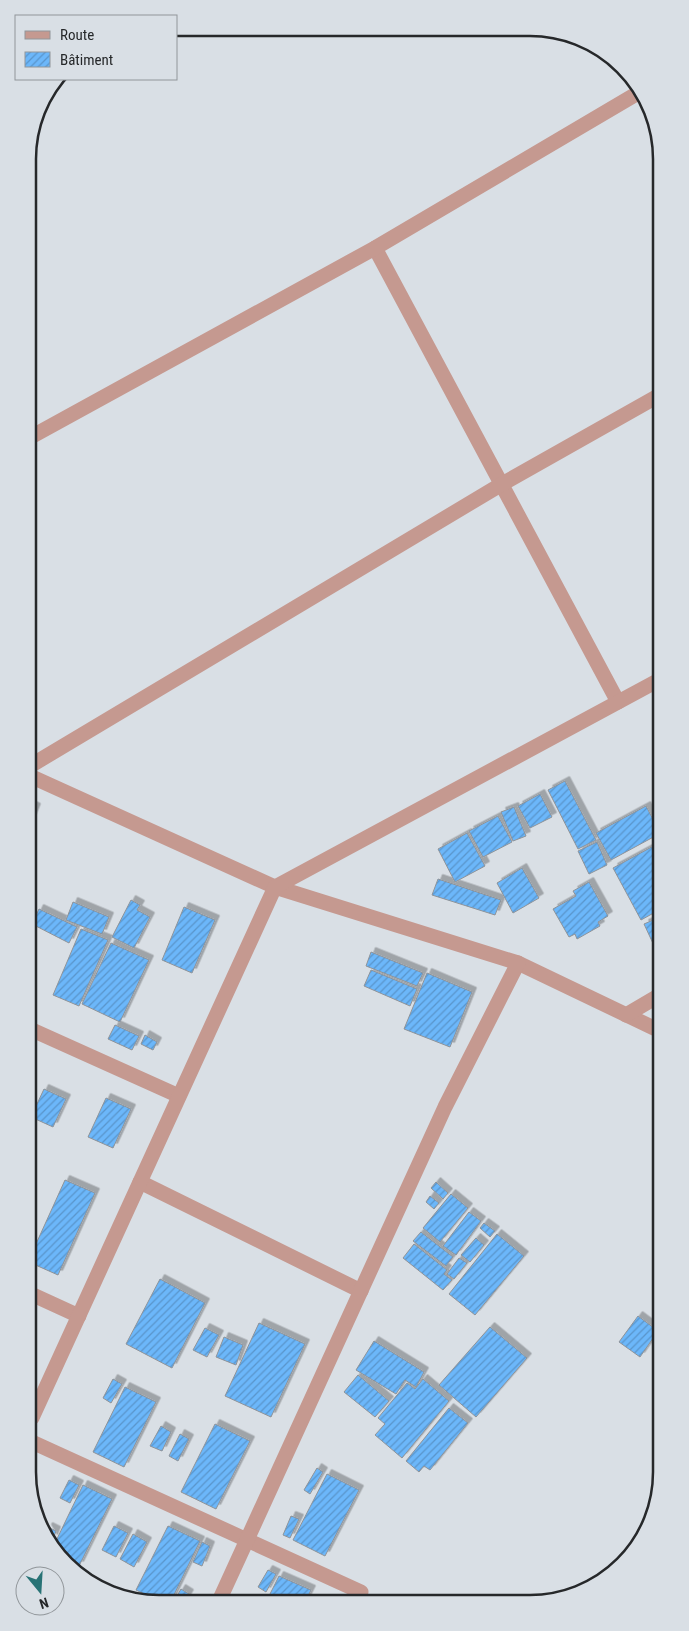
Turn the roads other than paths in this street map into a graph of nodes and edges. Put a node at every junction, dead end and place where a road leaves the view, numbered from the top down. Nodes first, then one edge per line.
1 (634, 95) edge
2 (374, 248) junction
3 (653, 399) edge
4 (37, 434) edge
5 (502, 484) junction
6 (653, 683) edge
7 (618, 702) junction
8 (37, 762) edge
9 (37, 779) edge
10 (275, 887) junction
11 (518, 964) junction
12 (652, 999) edge
13 (626, 1015) junction
14 (652, 1027) edge
15 (36, 1032) edge
16 (179, 1096) junction
17 (140, 1182) junction
18 (361, 1291) junction
19 (36, 1296) edge
20 (79, 1316) junction
21 (36, 1409) edge
22 (36, 1444) edge
23 (247, 1540) junction
24 (362, 1592) dead end
25 (222, 1595) edge

1 - 2 street
2 - 4 street
2 - 5 street
3 - 5 street
5 - 7 street
5 - 8 street
6 - 7 street
7 - 10 street
9 - 10 street
10 - 11 street
10 - 16 street
11 - 13 street
11 - 18 street
12 - 13 street
13 - 14 street
15 - 16 street
16 - 17 street
17 - 18 street
17 - 20 street
18 - 23 street
19 - 20 street
20 - 21 street
22 - 23 street
23 - 24 street
23 - 25 street

